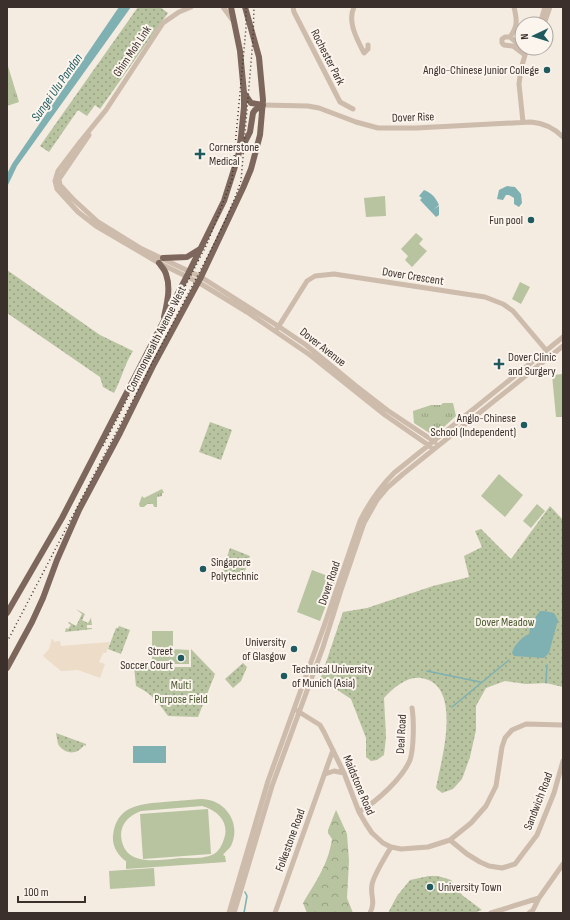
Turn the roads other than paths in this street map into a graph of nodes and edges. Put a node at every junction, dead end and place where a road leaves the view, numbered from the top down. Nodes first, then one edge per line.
1 (191, 7) edge
2 (223, 7) edge
3 (232, 7) edge
4 (245, 7) edge
5 (293, 7) edge
6 (354, 7) edge
7 (514, 7) edge
8 (236, 24) junction
9 (510, 37) junction
10 (514, 40) edge
11 (368, 45) dead end
12 (514, 46) edge
13 (525, 56) edge
14 (244, 93) junction
15 (263, 105) junction
16 (353, 109) dead end
17 (523, 122) junction
18 (563, 137) edge
19 (238, 157) junction
20 (201, 248) junction
21 (161, 261) junction
22 (188, 274) junction
23 (199, 280) junction
24 (162, 324) junction
25 (277, 329) junction
26 (563, 337) edge
27 (563, 346) edge
28 (547, 350) junction
29 (552, 356) junction
30 (431, 443) junction
31 (439, 445) junction
32 (434, 449) junction
33 (95, 454) junction
34 (109, 454) junction
35 (104, 463) junction
36 (83, 479) junction
37 (362, 522) junction
38 (7, 613) edge
39 (7, 668) edge
40 (412, 708) dead end
41 (293, 709) junction
42 (299, 712) junction
43 (563, 725) edge
44 (334, 750) junction
45 (563, 761) edge
46 (344, 773) junction
47 (325, 774) junction
48 (359, 812) junction
49 (450, 840) junction
50 (391, 847) junction
51 (249, 855) junction
52 (563, 864) edge
53 (539, 898) junction
54 (229, 913) edge
55 (234, 913) edge
56 (275, 913) edge
57 (370, 913) edge
58 (491, 913) edge
59 (528, 913) edge

1 - 21 street, Ghim Moh Link
2 - 8 street
3 - 8 main road, Commonwealth Avenue West
4 - 15 main road, Commonwealth Avenue West
5 - 16 street, Rochester Park
6 - 11 street
7 - 9 street
8 - 14 main road, Commonwealth Avenue West
9 - 10 street
9 - 12 street
13 - 17 street
14 - 15 main road
14 - 19 main road, Commonwealth Avenue West
15 - 17 street, Dover Rise
15 - 19 main road
15 - 23 main road, Commonwealth Avenue West
17 - 18 street, Dover Rise
19 - 20 main road, Commonwealth Avenue West
20 - 21 main road
20 - 22 main road, Commonwealth Avenue West
21 - 22 street, Ghim Moh Link
21 - 24 main road
22 - 23 street, Dover Avenue
22 - 24 main road, Commonwealth Avenue West
23 - 25 street, Dover Avenue
23 - 34 main road, Commonwealth Avenue West
24 - 33 main road, Commonwealth Avenue West
25 - 28 street, Dover Crescent
25 - 30 street, Dover Avenue
26 - 28 street, Dover Road
27 - 29 street, Dover Road
28 - 29 street, Dover Crescent
28 - 30 street, Dover Road
29 - 31 street, Dover Road
30 - 31 street, Dover Avenue
30 - 32 street, Dover Avenue
30 - 37 street, Dover Road
31 - 32 street, Dover Road
32 - 37 street, Dover Road
33 - 34 main road
33 - 36 main road, Commonwealth Avenue West
34 - 35 main road, Commonwealth Avenue West
35 - 36 main road
35 - 39 main road, Commonwealth Avenue West
36 - 38 main road, Commonwealth Avenue West
37 - 41 street, Dover Road
37 - 42 street, Dover Road
40 - 48 street, Deal Road
41 - 42 street, Maidstone Road
41 - 51 street, Dover Road
42 - 44 street, Maidstone Road
42 - 51 street, Dover Road
43 - 49 street
44 - 46 street, Maidstone Road
44 - 47 street, Folkestone Road
45 - 49 street, Sandwich Road
46 - 47 street
46 - 48 street, Maidstone Road
47 - 56 street, Folkestone Road
48 - 50 street, Maidstone Road
49 - 50 street
50 - 57 street
51 - 54 street, Dover Road
51 - 55 street, Dover Road
52 - 53 street
53 - 58 street
53 - 59 street

